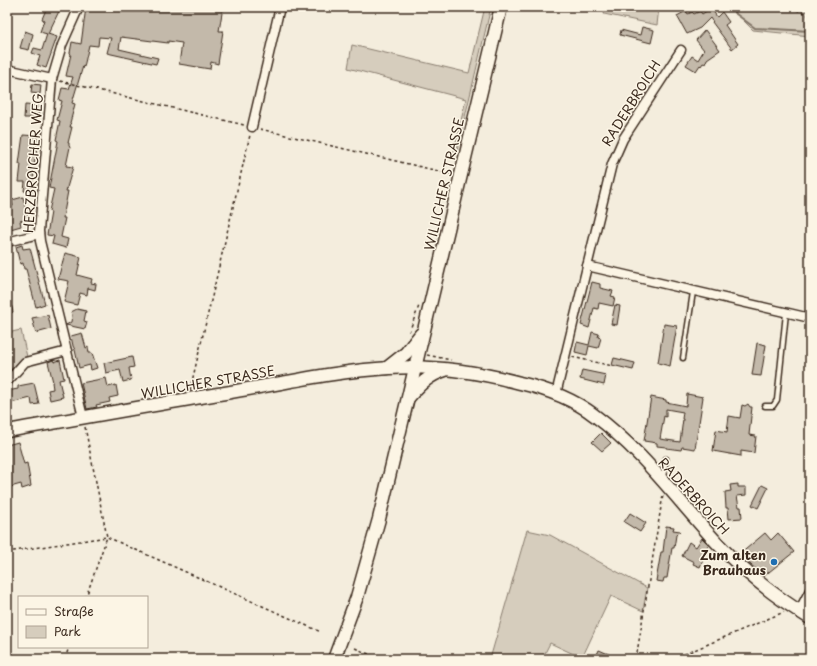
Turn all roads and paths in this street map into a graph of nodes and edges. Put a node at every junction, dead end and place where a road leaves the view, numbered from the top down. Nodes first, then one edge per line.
1 (79, 7) edge
2 (280, 7) edge
3 (501, 7) edge
4 (791, 7) edge
5 (810, 16) edge
6 (681, 50) dead end
7 (7, 69) edge
8 (52, 79) junction
9 (252, 127) junction
10 (460, 176) junction
11 (39, 234) junction
12 (7, 242) edge
13 (587, 266) junction
14 (694, 292) junction
15 (420, 302) dead end
16 (786, 313) junction
17 (810, 318) edge
18 (424, 330) junction
19 (407, 336) dead end
20 (66, 351) junction
21 (566, 355) junction
22 (683, 358) dead end
23 (613, 366) dead end
24 (387, 368) junction
25 (415, 368) junction
26 (445, 370) junction
27 (7, 382) edge
28 (556, 394) junction
29 (187, 399) junction
30 (407, 400) junction
31 (765, 406) dead end
32 (83, 417) junction
33 (7, 431) edge
34 (666, 458) dead end
35 (664, 481) junction
36 (106, 537) junction
37 (7, 552) edge
38 (806, 594) edge
39 (86, 596) edge
40 (796, 610) junction
41 (810, 618) edge
42 (321, 632) dead end
43 (69, 648) edge
44 (355, 648) dead end
45 (65, 659) edge
46 (334, 659) edge
47 (380, 659) edge
48 (636, 659) edge
49 (673, 659) edge

1 - 8 street, HERZBROICHER WEG
2 - 9 street
3 - 10 street, WILLICHER STRASSE
4 - 5 path
6 - 13 street, RADERBROICH
7 - 8 street
8 - 9 path
8 - 11 street, HERZBROICHER WEG
9 - 10 path
9 - 29 path
10 - 18 street, WILLICHER STRASSE
11 - 12 street
11 - 20 street, HERZBROICHER WEG
13 - 14 street
13 - 21 street, RADERBROICH
14 - 16 street
14 - 22 lane
15 - 19 path
16 - 17 street
16 - 31 lane
18 - 24 street
18 - 25 street, WILLICHER STRASSE
20 - 27 street
20 - 32 street, HERZBROICHER WEG
21 - 23 path
21 - 28 street, RADERBROICH
24 - 25 street, WILLICHER STRASSE
24 - 29 street, WILLICHER STRASSE
25 - 26 street, RADERBROICH
25 - 30 street, WILLICHER STRASSE
26 - 28 street, RADERBROICH
26 - 30 street
28 - 35 street, RADERBROICH
29 - 32 street, WILLICHER STRASSE
30 - 46 street, WILLICHER STRASSE
32 - 33 street, WILLICHER STRASSE
32 - 36 path
34 - 35 lane
35 - 40 street, RADERBROICH
35 - 48 path
36 - 37 path
36 - 39 path
36 - 42 path
38 - 40 street
40 - 41 street, RADERBROICH
40 - 49 path
43 - 45 path
44 - 47 path

